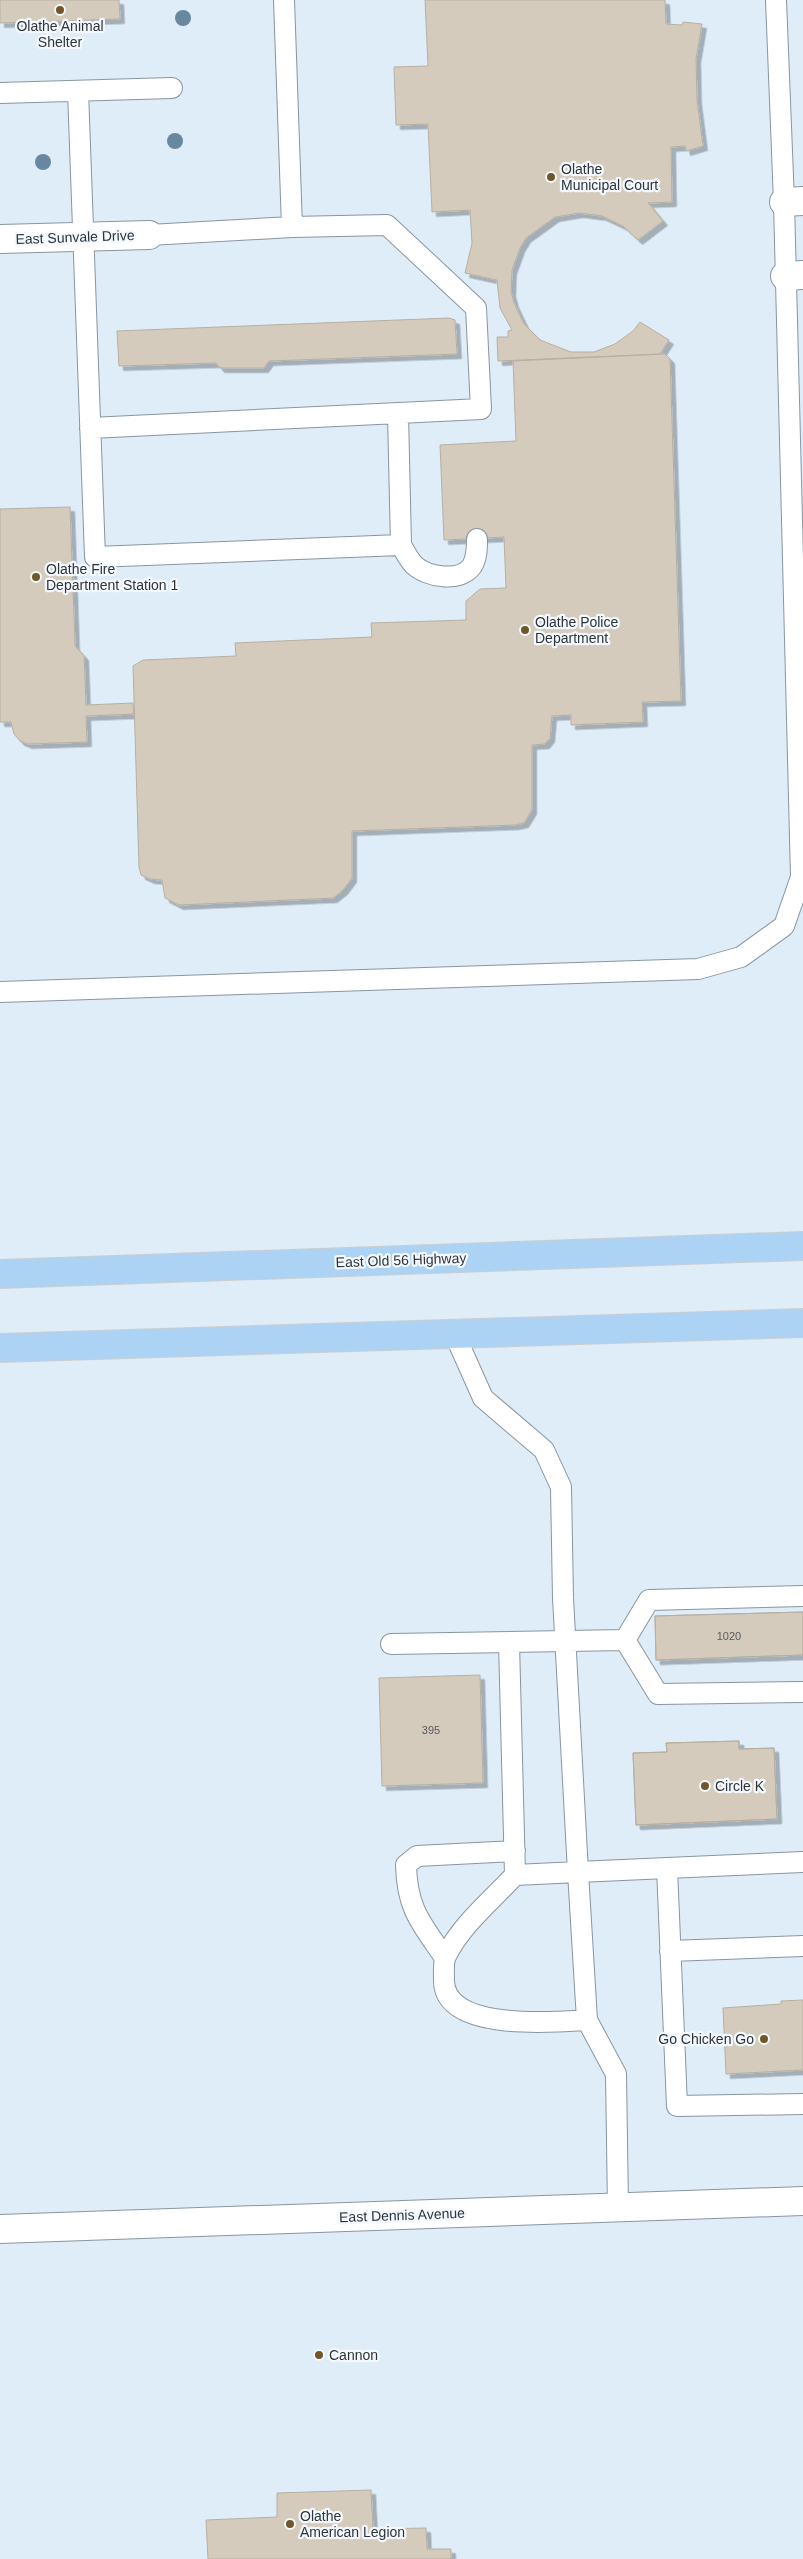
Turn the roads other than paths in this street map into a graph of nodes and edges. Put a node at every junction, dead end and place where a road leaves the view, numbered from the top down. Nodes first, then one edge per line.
1 (284, 0) edge
2 (776, 0) edge
3 (172, 88) dead end
4 (78, 90) junction
5 (0, 92) edge
6 (793, 202) edge
7 (292, 227) junction
8 (149, 235) joint
9 (84, 236) junction
10 (0, 239) edge
11 (794, 275) edge
12 (398, 414) junction
13 (90, 428) junction
14 (477, 539) dead end
15 (401, 545) junction
16 (0, 992) edge
17 (803, 1246) edge
18 (0, 1274) edge
19 (803, 1323) edge
20 (454, 1333) junction
21 (0, 1348) edge
22 (803, 1596) edge
23 (625, 1640) junction
24 (566, 1642) junction
25 (509, 1643) junction
26 (391, 1644) dead end
27 (803, 1692) edge
28 (515, 1851) junction
29 (803, 1862) edge
30 (667, 1868) junction
31 (578, 1872) junction
32 (515, 1875) junction
33 (803, 1946) edge
34 (670, 1951) junction
35 (445, 1958) junction
36 (587, 2020) junction
37 (803, 2104) edge
38 (803, 2201) edge
39 (618, 2208) junction
40 (0, 2229) edge

1 - 7 lane
2 - 6 lane
3 - 4 lane
4 - 5 lane
4 - 9 lane
6 - 11 lane
7 - 8 lane
7 - 12 lane
8 - 9 street, East Sunvale Drive
9 - 10 street, East Sunvale Drive
9 - 13 lane
11 - 16 lane
12 - 13 lane
12 - 15 lane
13 - 15 lane
14 - 15 lane
17 - 18 main road, East Old 56 Highway
19 - 20 main road
20 - 21 main road
20 - 24 lane
22 - 23 lane
23 - 24 lane
23 - 27 lane
24 - 25 lane
24 - 31 lane
25 - 26 lane
25 - 28 lane
28 - 32 lane
28 - 35 lane
29 - 30 lane
30 - 31 lane
30 - 34 lane
31 - 32 lane
31 - 36 lane
32 - 35 lane
33 - 34 lane
34 - 37 lane
35 - 36 lane
36 - 39 lane
38 - 39 street, East Dennis Avenue
39 - 40 street, East Dennis Avenue

